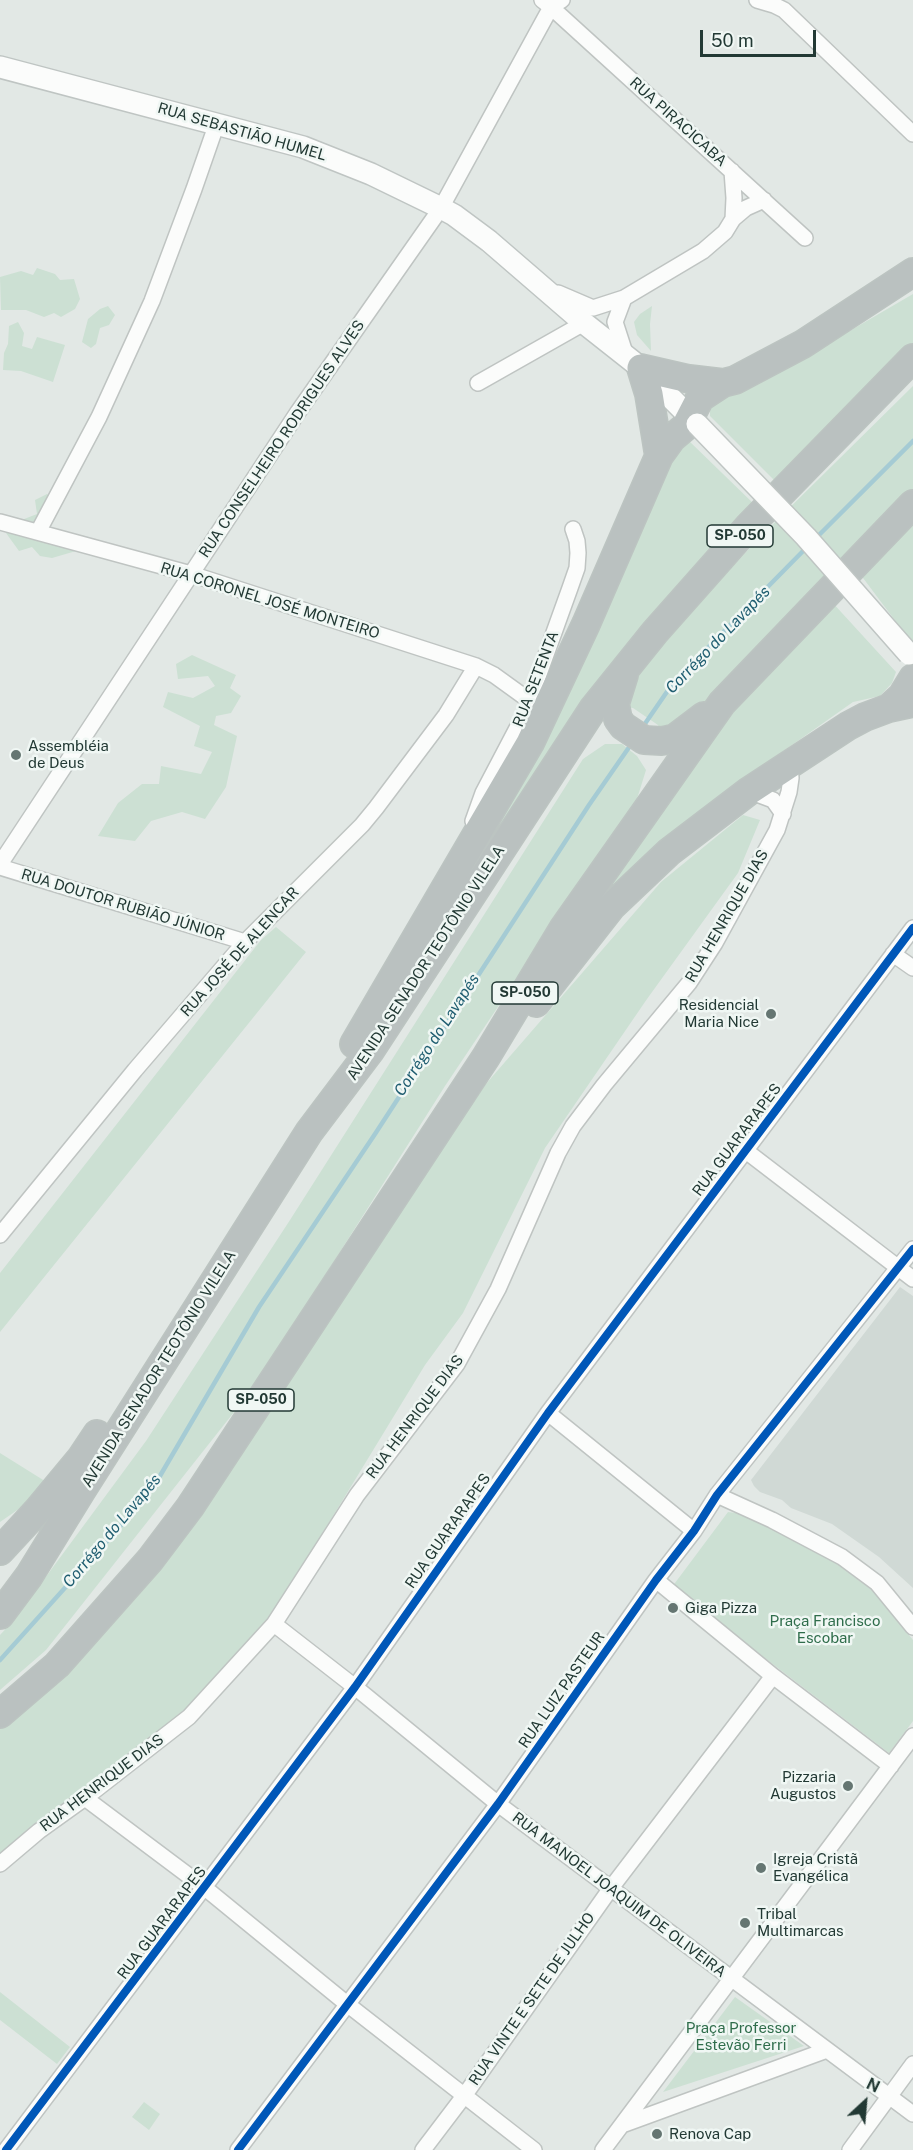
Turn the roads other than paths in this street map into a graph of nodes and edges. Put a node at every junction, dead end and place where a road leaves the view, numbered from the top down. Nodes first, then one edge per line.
1 (757, 0) edge
2 (552, 2) edge
3 (0, 68) edge
4 (217, 123) junction
5 (913, 134) edge
6 (732, 171) junction
7 (765, 200) junction
8 (441, 208) junction
9 (733, 219) junction
10 (805, 238) dead end
11 (913, 272) edge
12 (544, 287) junction
13 (624, 298) junction
14 (584, 324) junction
15 (913, 358) edge
16 (633, 362) junction
17 (723, 382) junction
18 (478, 383) dead end
19 (693, 420) junction
20 (659, 456) junction
21 (913, 504) edge
22 (0, 522) edge
23 (573, 529) dead end
24 (38, 532) junction
25 (192, 574) junction
26 (912, 663) edge
27 (476, 666) junction
28 (627, 667) junction
29 (530, 701) junction
30 (722, 703) junction
31 (901, 705) edge
32 (790, 765) junction
33 (749, 791) junction
34 (783, 814) junction
35 (463, 859) junction
36 (0, 866) edge
37 (913, 928) edge
38 (245, 942) junction
39 (893, 954) junction
40 (913, 968) edge
41 (486, 1058) junction
42 (309, 1132) junction
43 (746, 1151) junction
44 (0, 1235) edge
45 (913, 1249) edge
46 (899, 1268) junction
47 (913, 1279) edge
48 (182, 1332) junction
49 (548, 1413) junction
50 (717, 1495) junction
51 (37, 1511) junction
52 (694, 1531) junction
53 (0, 1536) edge
54 (0, 1551) edge
55 (656, 1580) junction
56 (0, 1615) edge
57 (274, 1624) junction
58 (913, 1627) edge
59 (772, 1676) junction
60 (355, 1687) junction
61 (0, 1714) edge
62 (913, 1736) edge
63 (891, 1766) junction
64 (85, 1798) junction
65 (498, 1804) junction
66 (0, 1864) edge
67 (205, 1888) junction
68 (610, 1888) junction
69 (731, 1979) junction
70 (347, 2004) junction
71 (827, 2050) junction
72 (913, 2064) edge
73 (464, 2096) junction
74 (889, 2096) junction
75 (913, 2114) edge
76 (622, 2125) junction
77 (0, 2141) edge
78 (6, 2150) edge
79 (238, 2150) edge
80 (423, 2150) edge
81 (534, 2150) edge
82 (603, 2150) edge
83 (850, 2150) edge

1 - 5 street
2 - 6 street, RUA PIRACICABA
2 - 8 street, RUA CONSELHEIRO RODRIGUES ALVES
3 - 4 street, RUA SEBASTIÃO HUMEL
4 - 8 street, RUA SEBASTIÃO HUMEL
4 - 24 street
6 - 7 street, RUA PIRACICABA
6 - 9 street
7 - 9 street
7 - 10 street, RUA PIRACICABA
8 - 12 street, RUA SEBASTIÃO HUMEL
8 - 25 street, RUA CONSELHEIRO RODRIGUES ALVES
9 - 13 street
11 - 17 highway
12 - 13 street
12 - 14 street, RUA SEBASTIÃO HUMEL
13 - 16 street
14 - 16 street, RUA SEBASTIÃO HUMEL
14 - 18 street
15 - 28 highway, AVENIDA SENADOR TEOTÔNIO VILELA / SP-050
16 - 17 highway
16 - 19 street, RUA SEBASTIÃO HUMEL
16 - 20 highway
17 - 19 highway
19 - 20 highway
19 - 26 street, RUA SEBASTIÃO HUMEL, bridge
20 - 35 highway
21 - 30 highway, SP-050
22 - 24 street, RUA CORONEL JOSÉ MONTEIRO
23 - 29 street, RUA SETENTA
24 - 25 street, RUA CORONEL JOSÉ MONTEIRO
25 - 27 street, RUA CORONEL JOSÉ MONTEIRO
25 - 36 street, RUA CONSELHEIRO RODRIGUES ALVES
26 - 31 highway
27 - 29 street, RUA CORONEL JOSÉ MONTEIRO
27 - 38 street, RUA JOSÉ DE ALENCAR
28 - 30 highway
28 - 42 highway, AVENIDA SENADOR TEOTÔNIO VILELA / SP-050
29 - 35 street, RUA SETENTA
30 - 41 highway, SP-050
31 - 32 highway
32 - 33 highway
32 - 34 street, RUA HENRIQUE DIAS
33 - 34 street
33 - 41 highway
34 - 57 street, RUA HENRIQUE DIAS
35 - 42 highway
36 - 38 street, RUA DOUTOR RUBIÃO JÚNIOR
37 - 39 street, RUA GUARARAPES
38 - 44 street, RUA JOSÉ DE ALENCAR
39 - 40 street
39 - 43 street, RUA GUARARAPES
41 - 61 highway, SP-050
42 - 48 highway, AVENIDA SENADOR TEOTÔNIO VILELA / SP-050
43 - 46 street
43 - 49 street, RUA GUARARAPES
45 - 46 street, RUA LUIZ PASTEUR
46 - 47 street
46 - 50 street, RUA LUIZ PASTEUR
48 - 51 highway
48 - 56 highway, AVENIDA SENADOR TEOTÔNIO VILELA / SP-050
49 - 52 street
49 - 60 street, RUA GUARARAPES
50 - 52 street, RUA LUIZ PASTEUR
50 - 58 street
51 - 53 highway
51 - 54 highway
52 - 55 street, RUA LUIZ PASTEUR
55 - 59 street
55 - 65 street, RUA LUIZ PASTEUR
57 - 60 street, RUA MANOEL JOAQUIM DE OLIVEIRA
57 - 64 street, RUA HENRIQUE DIAS
59 - 63 street
59 - 68 street, RUA VINTE E SETE DE JULHO
60 - 65 street, RUA MANOEL JOAQUIM DE OLIVEIRA
60 - 67 street, RUA GUARARAPES
62 - 63 street
63 - 69 street
64 - 66 street, RUA HENRIQUE DIAS
64 - 67 street
65 - 68 street, RUA MANOEL JOAQUIM DE OLIVEIRA
65 - 70 street, RUA LUIZ PASTEUR
67 - 70 street
67 - 78 street, RUA GUARARAPES
68 - 69 street, RUA MANOEL JOAQUIM DE OLIVEIRA
68 - 73 street, RUA VINTE E SETE DE JULHO
69 - 71 street, RUA MANOEL JOAQUIM DE OLIVEIRA
69 - 76 street
70 - 73 street
70 - 79 street, RUA LUIZ PASTEUR
71 - 74 street, RUA MANOEL JOAQUIM DE OLIVEIRA
71 - 76 street
72 - 74 street
73 - 80 street, RUA VINTE E SETE DE JULHO
73 - 81 street
74 - 75 street, RUA MANOEL JOAQUIM DE OLIVEIRA
74 - 83 street
76 - 82 street
77 - 78 street

